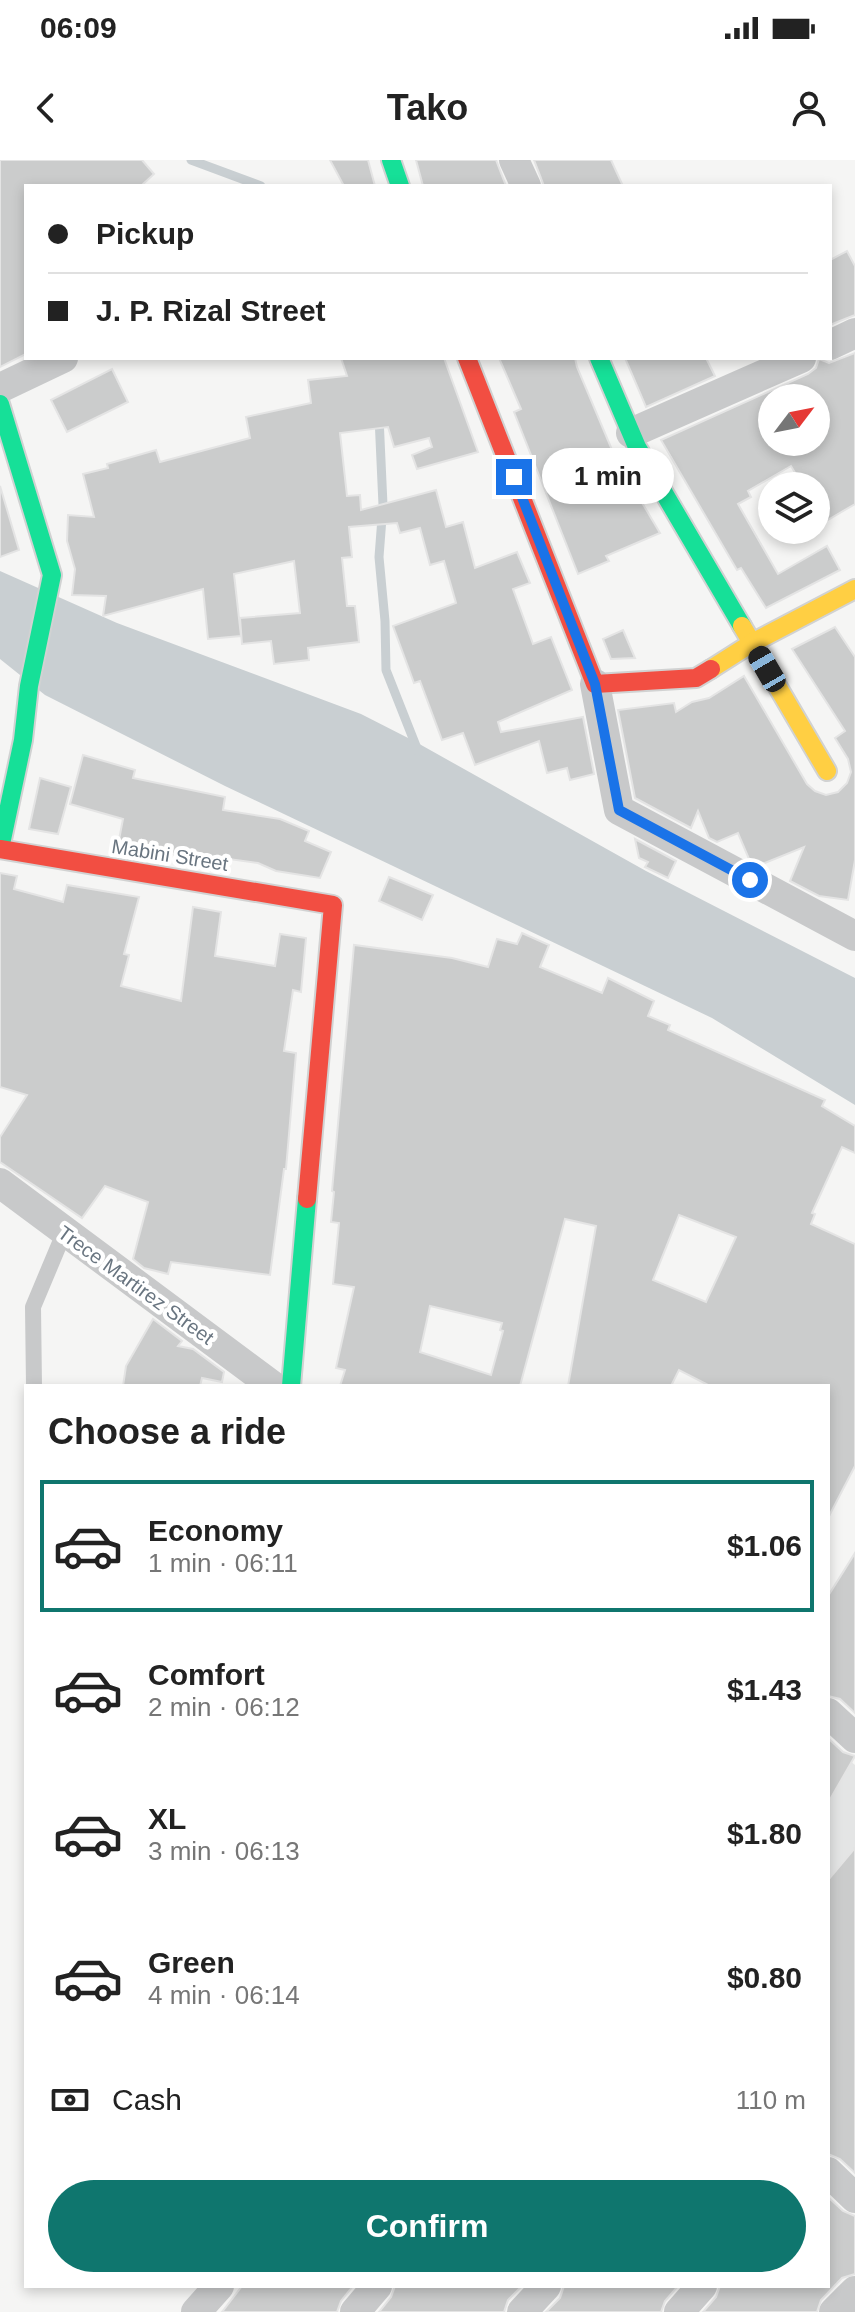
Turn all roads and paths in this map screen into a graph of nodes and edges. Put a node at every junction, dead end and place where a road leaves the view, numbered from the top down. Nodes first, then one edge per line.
1 (391, 160) edge
2 (514, 160) edge
3 (399, 184) edge
4 (525, 184) edge
5 (855, 333) edge
6 (832, 344) edge
7 (59, 360) edge
8 (468, 360) edge
9 (600, 360) edge
10 (796, 360) edge
11 (0, 388) edge
12 (0, 404) edge
13 (631, 433) junction
14 (855, 589) edge
15 (752, 643) junction
16 (595, 684) junction
17 (11, 734) edge
18 (827, 771) dead end
19 (0, 849) edge
20 (855, 936) edge
21 (0, 1183) edge
22 (64, 1233) junction
23 (34, 1384) edge
24 (270, 1384) edge
25 (291, 1384) edge
26 (830, 1715) edge
27 (855, 1738) edge
28 (830, 2174) edge
29 (855, 2198) edge
30 (217, 2288) edge
31 (375, 2288) edge
32 (544, 2288) edge
33 (700, 2288) edge
34 (855, 2291) edge
35 (198, 2311) edge
36 (355, 2312) edge
37 (522, 2312) edge
38 (679, 2312) edge
39 (834, 2312) edge

1 - 3 street
2 - 4 street
5 - 6 street
7 - 11 street
8 - 16 street
9 - 13 street
10 - 13 street
12 - 17 street
13 - 15 street
14 - 15 street
15 - 16 street
15 - 18 street
16 - 20 street
17 - 19 street
19 - 25 street, Mabini Street
21 - 22 street, Trece Martirez Street
22 - 23 lane
22 - 24 street, Trece Martirez Street
26 - 27 street
28 - 29 street
30 - 35 street
31 - 36 street
32 - 37 street
33 - 38 street
34 - 39 street

